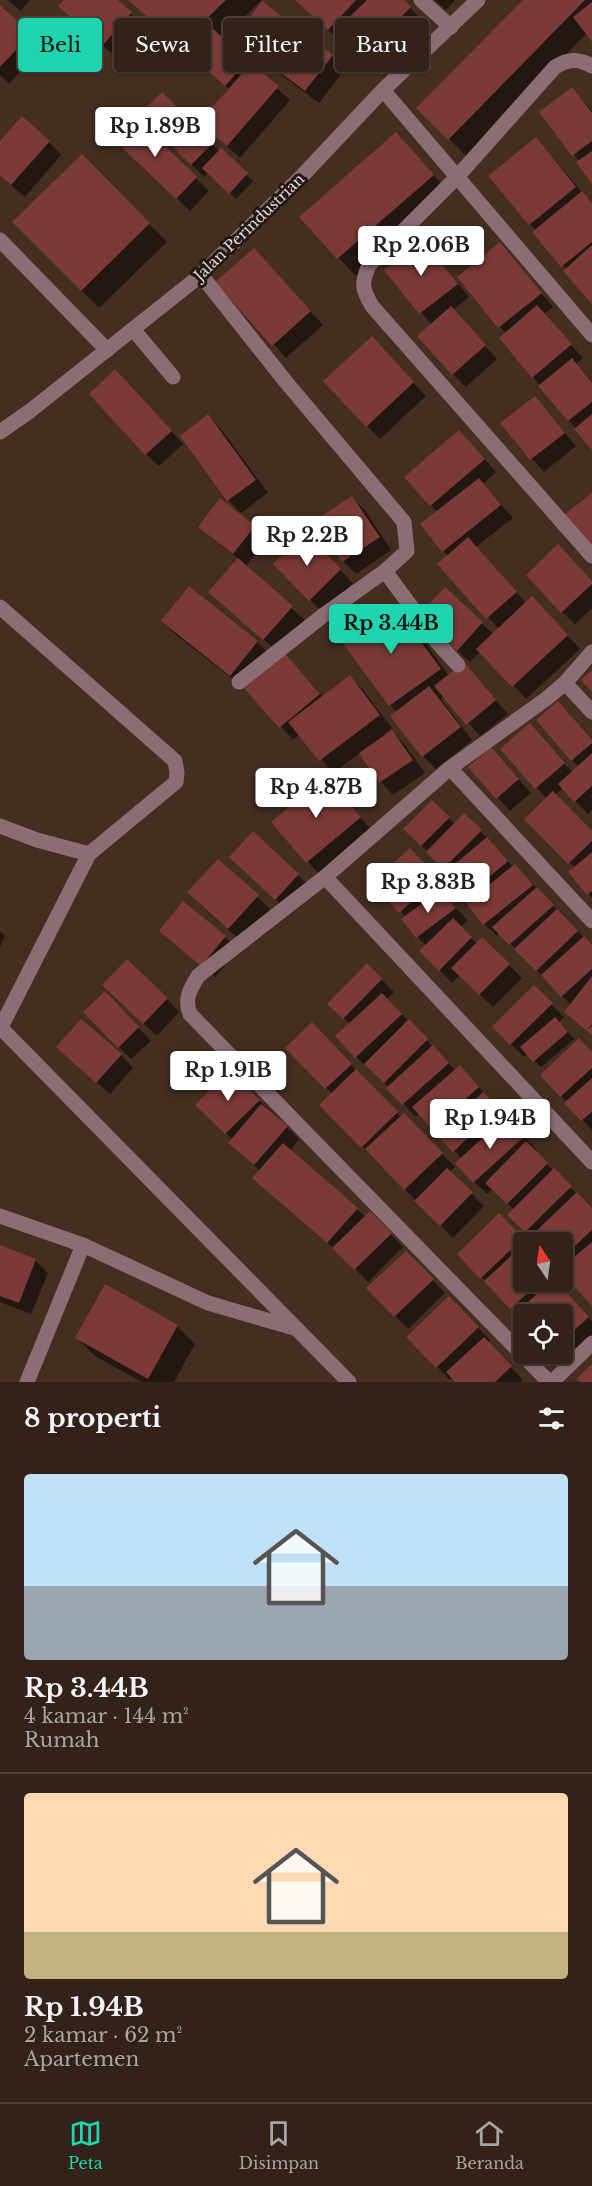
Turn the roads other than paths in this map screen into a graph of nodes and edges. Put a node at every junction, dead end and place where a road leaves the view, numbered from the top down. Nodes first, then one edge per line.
1 (421, 0) edge
2 (478, 0) edge
3 (451, 27) junction
4 (592, 66) edge
5 (383, 90) junction
6 (457, 177) junction
7 (0, 240) edge
8 (201, 275) junction
9 (132, 329) junction
10 (592, 335) edge
11 (107, 350) junction
12 (173, 377) dead end
13 (0, 432) edge
14 (592, 556) edge
15 (385, 571) junction
16 (0, 607) edge
17 (592, 652) edge
18 (458, 665) dead end
19 (239, 682) dead end
20 (565, 683) junction
21 (592, 712) edge
22 (450, 768) junction
23 (0, 825) edge
24 (88, 854) junction
25 (325, 877) junction
26 (592, 921) edge
27 (0, 1028) edge
28 (592, 1162) edge
29 (0, 1216) edge
30 (83, 1245) junction
31 (297, 1329) junction
32 (592, 1343) edge
33 (27, 1382) edge
34 (349, 1382) edge
35 (551, 1382) edge

1 - 3 street
2 - 3 street, Jalan Perindustrian
3 - 5 street, Jalan Perindustrian
4 - 6 street
5 - 6 street
5 - 8 street, Jalan Perindustrian
6 - 10 street
6 - 14 street
7 - 11 street
8 - 9 street, Jalan Perindustrian
8 - 15 street
9 - 11 street, Jalan Perindustrian
9 - 12 street
11 - 13 street, Jalan Perindustrian
15 - 18 street
15 - 19 street
16 - 24 street
17 - 20 street
20 - 21 street
20 - 22 street
22 - 25 street
22 - 26 street
23 - 24 street
24 - 27 street
25 - 28 street
25 - 35 street
27 - 31 street
29 - 30 street
30 - 31 street
30 - 33 street
31 - 34 street
32 - 35 street

